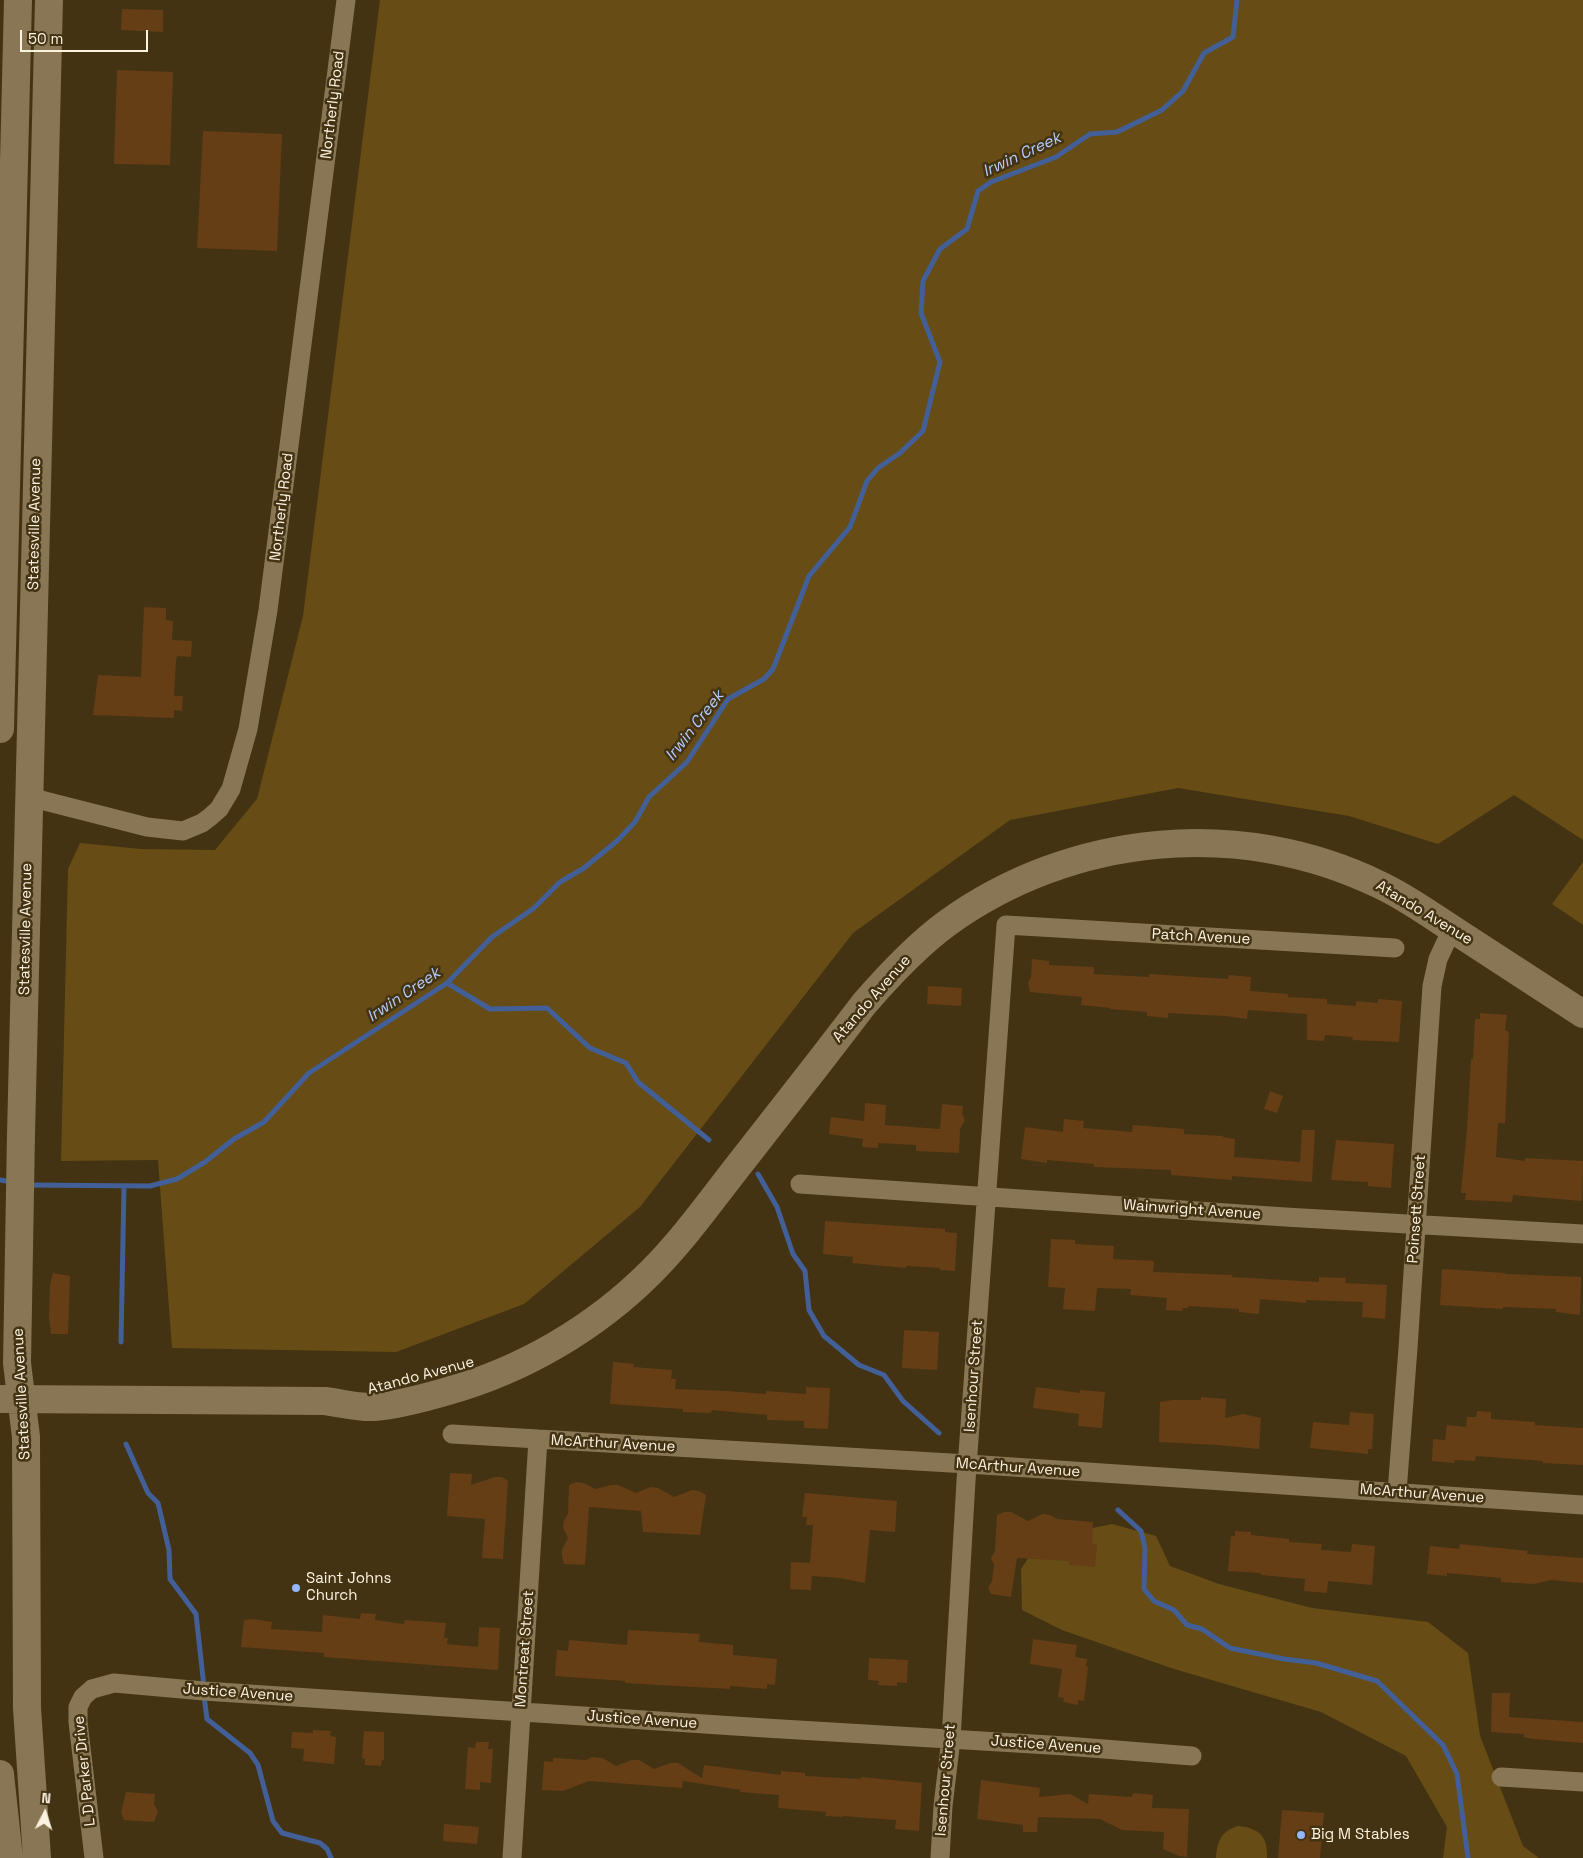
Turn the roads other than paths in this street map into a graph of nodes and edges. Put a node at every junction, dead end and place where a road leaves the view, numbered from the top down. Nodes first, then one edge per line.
1 (18, 0) edge
2 (49, 0) edge
3 (346, 0) edge
4 (2, 592) edge
5 (34, 594) junction
6 (0, 729) edge
7 (29, 796) junction
8 (1006, 925) joint
9 (1452, 929) junction
10 (1395, 948) dead end
11 (1583, 992) edge
12 (1583, 1014) edge
13 (800, 1184) dead end
14 (986, 1196) junction
15 (1416, 1225) junction
16 (1583, 1234) edge
17 (11, 1399) edge
18 (325, 1401) junction
19 (452, 1434) dead end
20 (538, 1439) junction
21 (968, 1464) junction
22 (1397, 1492) junction
23 (1583, 1505) edge
24 (92, 1689) joint
25 (521, 1711) junction
26 (951, 1739) junction
27 (1192, 1756) dead end
28 (0, 1774) edge
29 (1501, 1777) dead end
30 (1583, 1782) edge
31 (9, 1858) edge
32 (37, 1858) edge
33 (94, 1858) edge
34 (512, 1858) edge
35 (940, 1858) edge

1 - 4 main road, Statesville Avenue
2 - 5 main road, Statesville Avenue
3 - 7 street, Northerly Road
4 - 5 street
4 - 6 main road, Statesville Avenue
5 - 7 main road, Statesville Avenue
7 - 17 main road, Statesville Avenue
8 - 10 street, Patch Avenue
8 - 14 street, Isenhour Street
9 - 12 main road, Atando Avenue
9 - 15 street, Poinsett Street
9 - 18 main road, Atando Avenue
11 - 18 main road, Atando Avenue
13 - 14 street, Wainwright Avenue
14 - 15 street, Wainwright Avenue
14 - 21 street, Isenhour Street
15 - 16 street, Wainwright Avenue
15 - 22 street, Poinsett Street
17 - 18 main road, Atando Avenue
17 - 32 main road, Statesville Avenue
19 - 20 street, McArthur Avenue
20 - 21 street, McArthur Avenue
20 - 25 street, Montreat Street
21 - 22 street, McArthur Avenue
21 - 26 street, Isenhour Street
22 - 23 street, McArthur Avenue
24 - 25 street, Justice Avenue
24 - 33 street, L D Parker Drive
25 - 26 street, Justice Avenue
25 - 34 street, Montreat Street
26 - 27 street, Justice Avenue
26 - 35 street, Isenhour Street
28 - 31 main road
29 - 30 street

